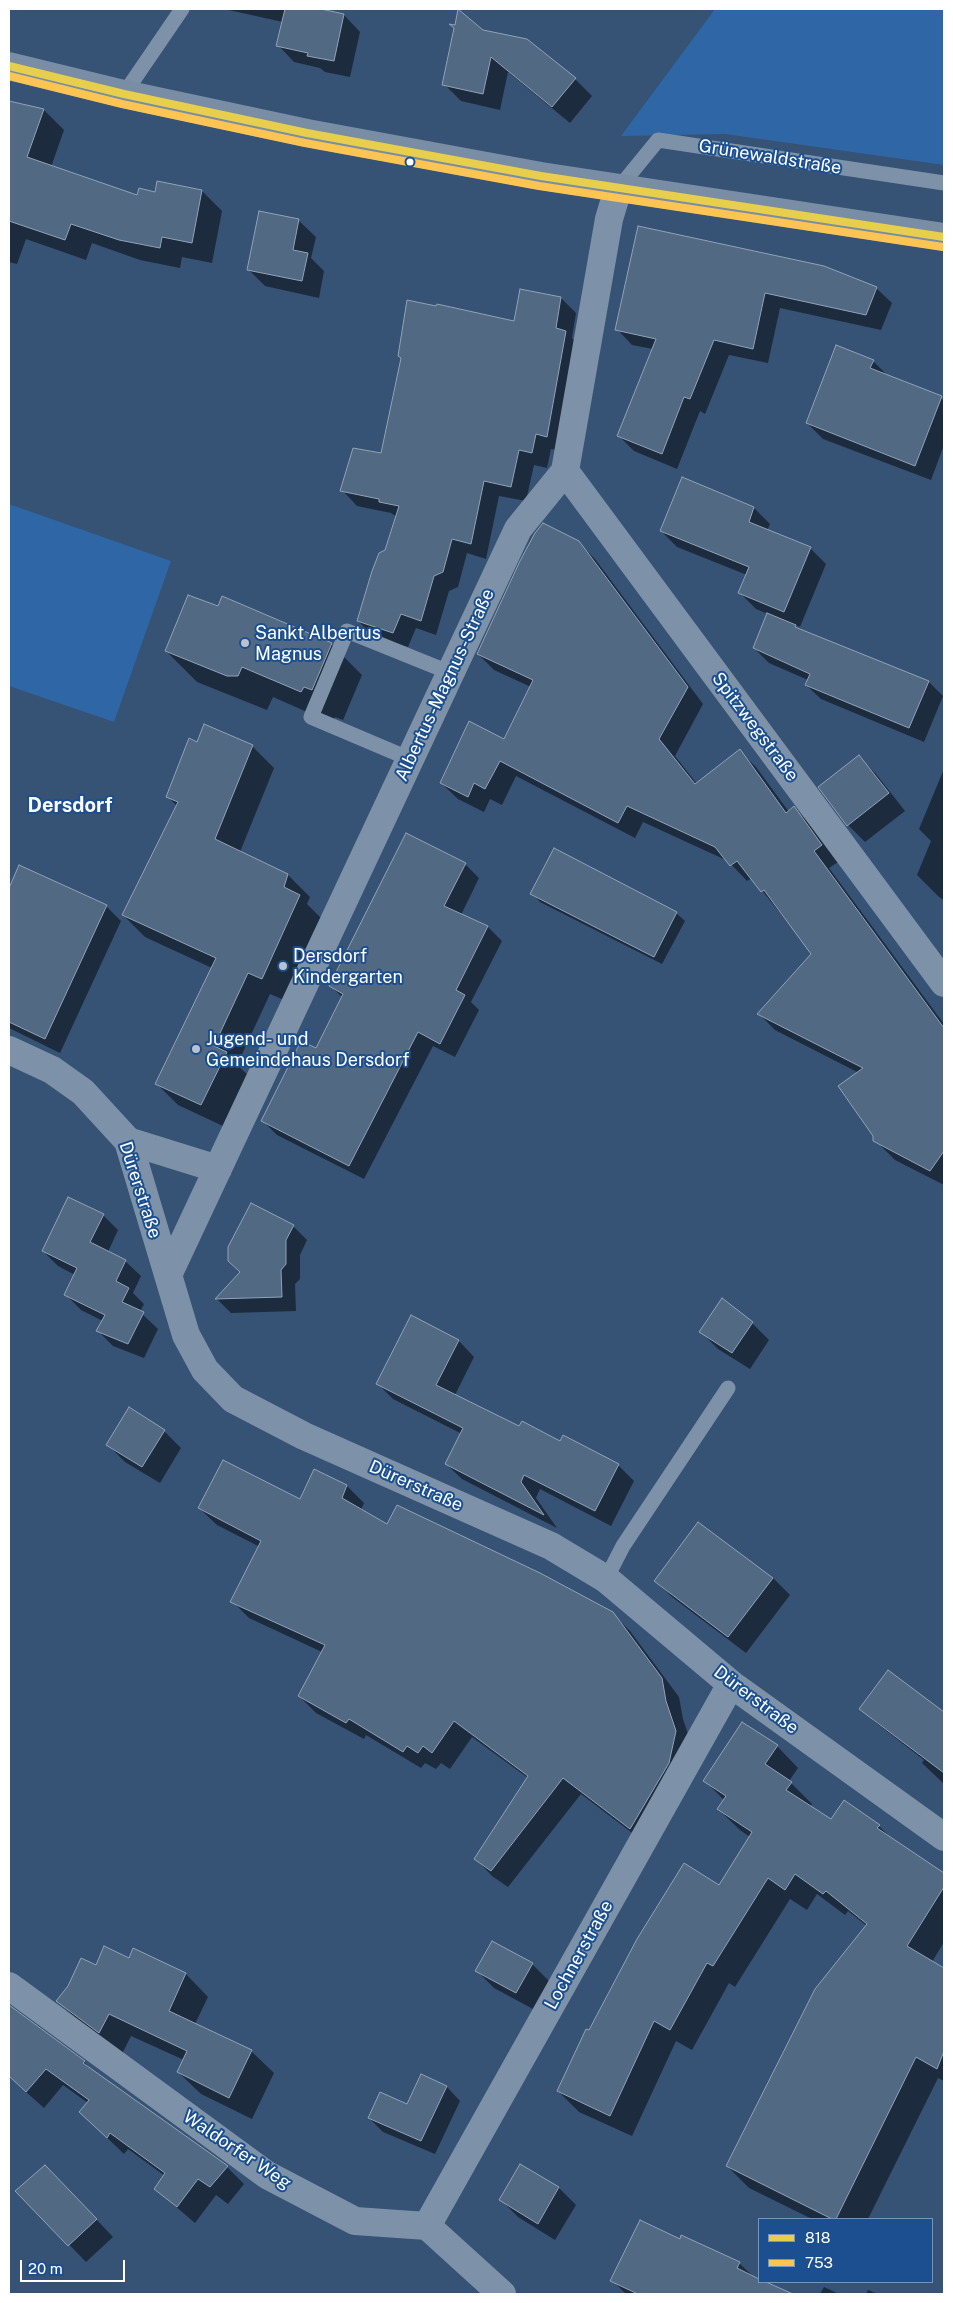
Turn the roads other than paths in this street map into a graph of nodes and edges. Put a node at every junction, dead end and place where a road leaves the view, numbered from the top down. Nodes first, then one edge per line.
1 (182, 9) edge
2 (9, 66) edge
3 (124, 94) junction
4 (944, 184) edge
5 (618, 189) junction
6 (944, 237) edge
7 (565, 471) junction
8 (451, 672) junction
9 (410, 759) junction
10 (944, 983) edge
11 (9, 1050) edge
12 (128, 1141) junction
13 (218, 1169) junction
14 (168, 1276) junction
15 (728, 1388) dead end
16 (606, 1579) junction
17 (731, 1684) junction
18 (944, 1836) edge
19 (9, 1986) edge
20 (427, 2226) junction
21 (502, 2294) edge

1 - 3 lane
2 - 3 main road
3 - 5 main road
4 - 5 lane, Grünewaldstraße
5 - 6 main road
5 - 7 street, Albertus-Magnus-Straße
7 - 8 street, Albertus-Magnus-Straße
7 - 10 street, Spitzwegstraße
8 - 9 street, Albertus-Magnus-Straße
8 - 9 lane
9 - 13 street, Albertus-Magnus-Straße
11 - 12 street, Dürerstraße
12 - 13 street
12 - 14 street, Dürerstraße
13 - 14 street, Albertus-Magnus-Straße
14 - 16 street, Dürerstraße
15 - 16 lane
16 - 17 street, Dürerstraße
17 - 18 street, Dürerstraße
17 - 20 street, Lochnerstraße
19 - 20 street, Waldorfer Weg
20 - 21 street

